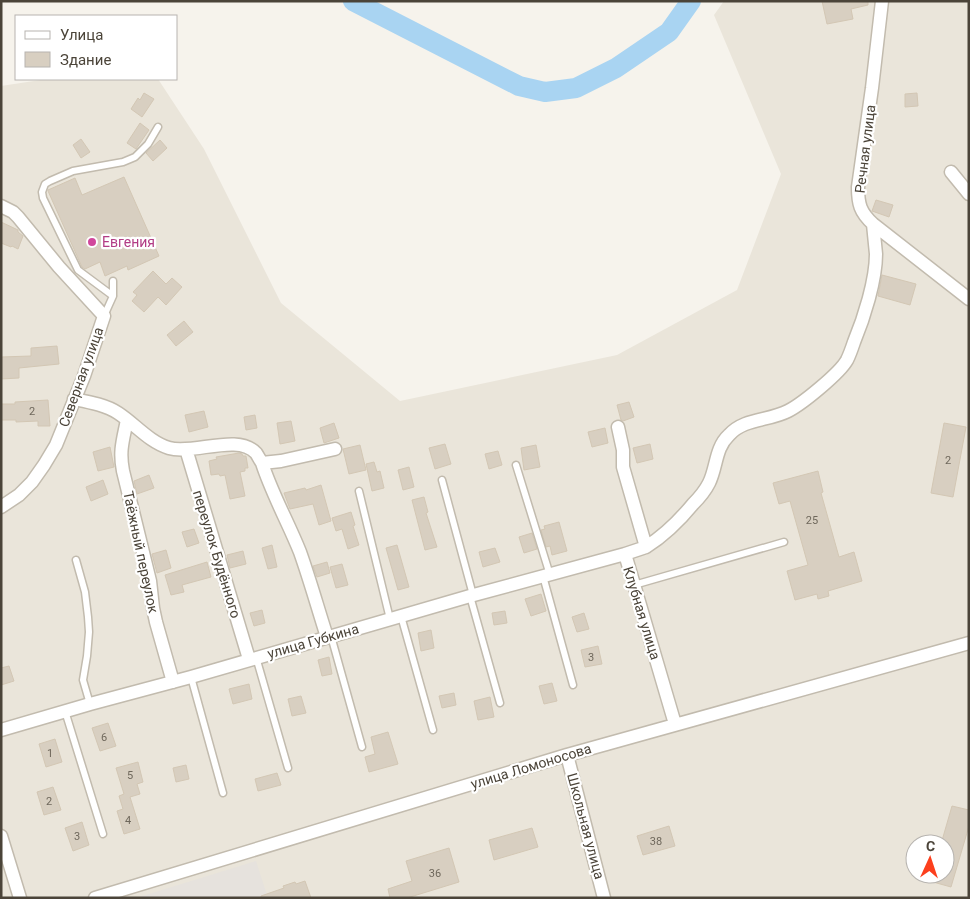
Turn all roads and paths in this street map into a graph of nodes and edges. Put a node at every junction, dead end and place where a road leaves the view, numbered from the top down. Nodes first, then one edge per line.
1 (882, 1) edge
2 (158, 127) dead end
3 (951, 172) dead end
4 (969, 194) edge
5 (1, 206) edge
6 (873, 224) junction
7 (113, 281) dead end
8 (114, 296) junction
9 (969, 299) edge
10 (104, 316) junction
11 (74, 399) junction
12 (127, 420) junction
13 (618, 427) dead end
14 (186, 449) junction
15 (335, 449) dead end
16 (262, 463) junction
17 (516, 465) dead end
18 (442, 480) dead end
19 (359, 491) dead end
20 (1, 507) edge
21 (784, 542) dead end
22 (646, 547) junction
23 (625, 554) junction
24 (76, 560) dead end
25 (546, 576) junction
26 (634, 585) junction
27 (471, 596) junction
28 (395, 617) junction
29 (329, 636) junction
30 (969, 642) edge
31 (252, 658) junction
32 (192, 677) junction
33 (173, 682) junction
34 (573, 686) dead end
35 (500, 703) dead end
36 (90, 704) junction
37 (65, 711) junction
38 (675, 724) junction
39 (1, 730) edge
40 (433, 730) dead end
41 (362, 747) dead end
42 (567, 755) junction
43 (288, 768) dead end
44 (223, 793) dead end
45 (103, 834) dead end
46 (1, 836) edge
47 (20, 898) edge
48 (96, 898) edge
49 (604, 898) edge

1 - 6 street, Речная улица
2 - 8 lane
3 - 4 street
5 - 10 street, Северная улица
6 - 9 street
6 - 22 street, Речная улица
7 - 8 lane
8 - 10 lane
10 - 11 street, Северная улица
11 - 12 street
11 - 20 street, Северная улица
12 - 14 street
12 - 33 street, Таёжный переулок
13 - 22 street, Клубная улица
14 - 16 street
14 - 31 street, переулок Будённого
15 - 16 street
16 - 29 street
17 - 25 lane
18 - 27 lane
19 - 28 lane
21 - 26 lane
22 - 23 street, Клубная улица
23 - 25 street, улица Губкина
23 - 26 street, Клубная улица
24 - 36 lane
25 - 27 street, улица Губкина
25 - 34 lane
26 - 38 street, Клубная улица
27 - 28 street, улица Губкина
27 - 35 lane
28 - 29 street, улица Губкина
28 - 40 lane
29 - 31 street, улица Губкина
29 - 41 lane
30 - 38 street, улица Ломоносова
31 - 32 street, улица Губкина
31 - 43 lane, переулок Будённого
32 - 33 street, улица Губкина
32 - 44 lane
33 - 36 street, улица Губкина
36 - 37 street, улица Губкина
37 - 39 street, улица Губкина
37 - 45 lane
38 - 42 street, улица Ломоносова
42 - 48 street, улица Ломоносова
42 - 49 street, Школьная улица
46 - 47 street

